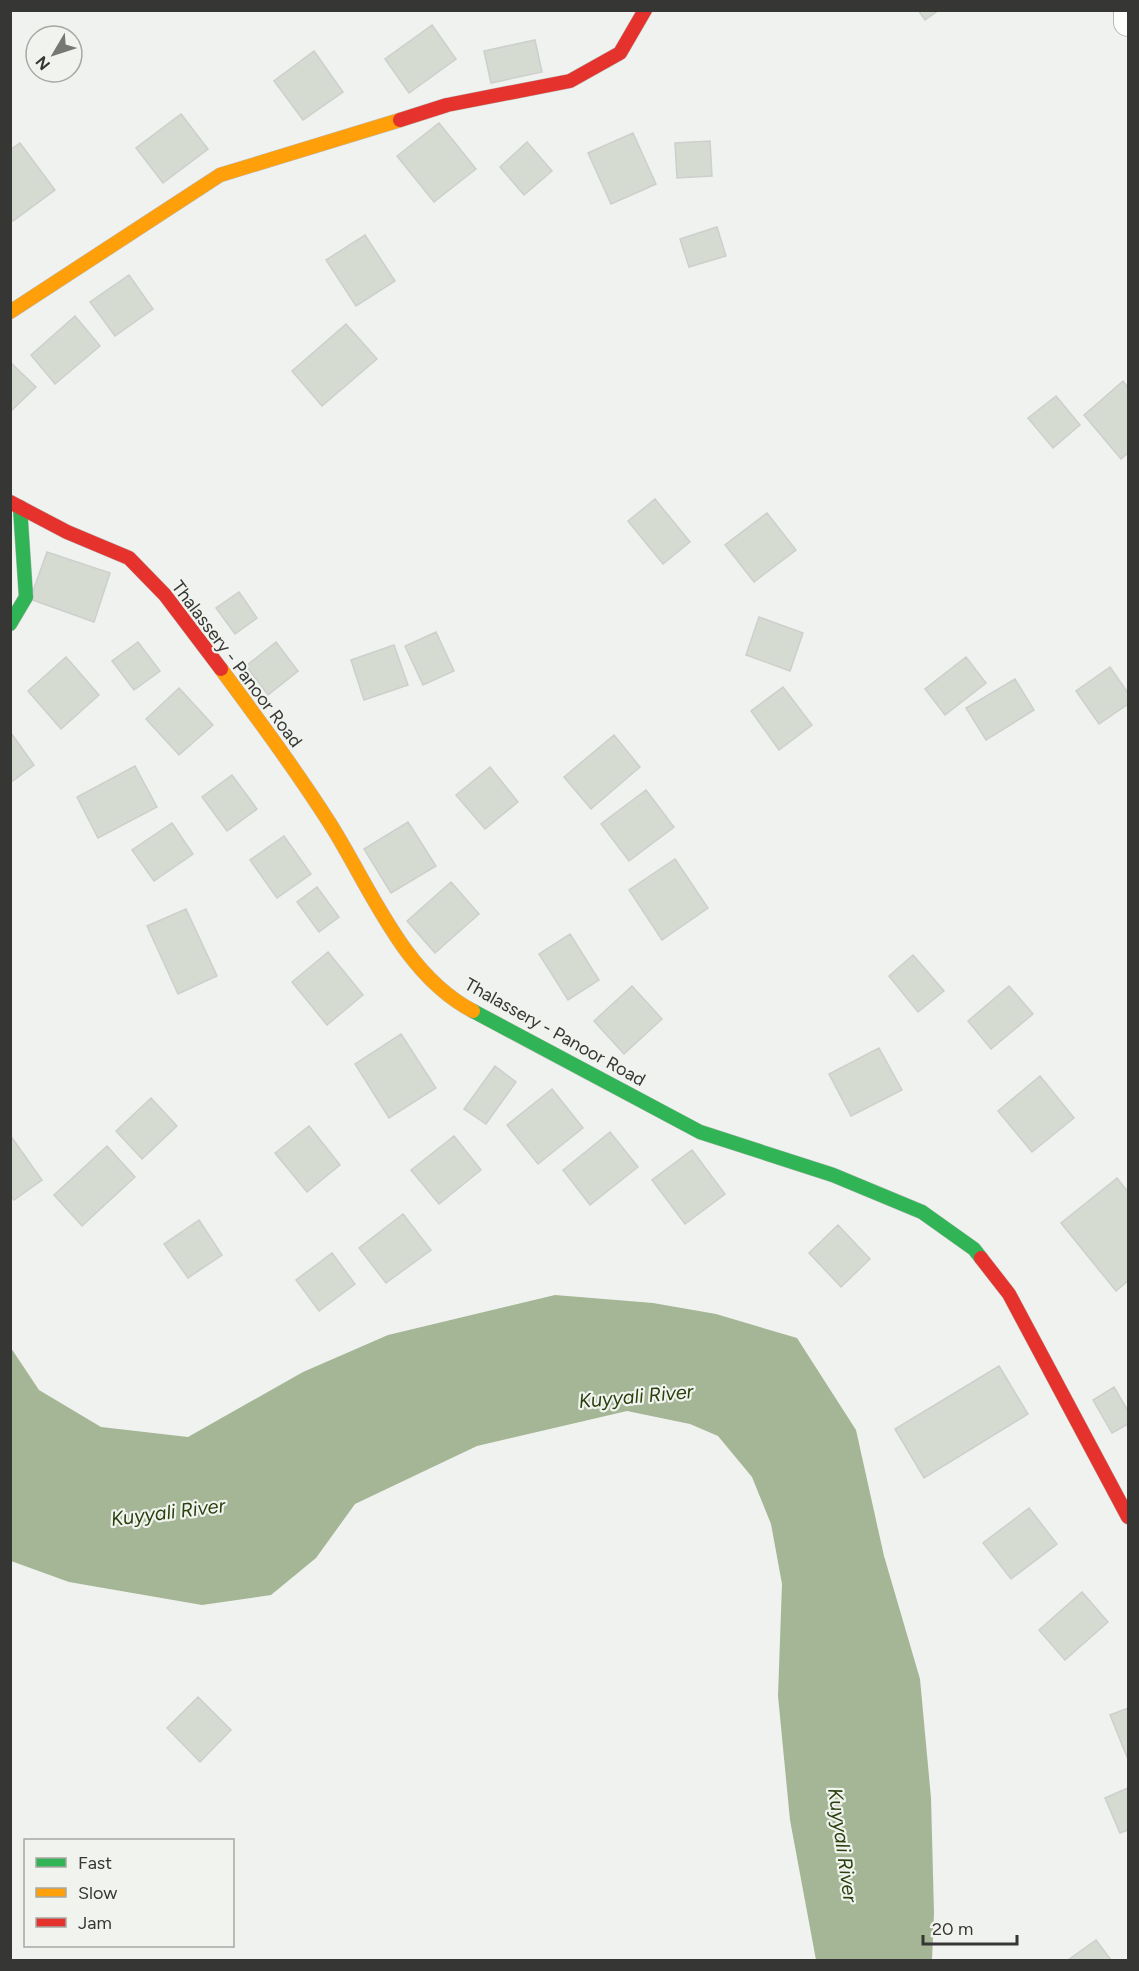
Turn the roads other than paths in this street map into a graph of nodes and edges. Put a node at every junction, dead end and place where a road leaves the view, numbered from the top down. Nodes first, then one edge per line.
1 (645, 10) edge
2 (1128, 10) edge
3 (1128, 22) edge
4 (10, 312) edge
5 (15, 505) edge
6 (10, 624) edge
7 (1128, 1517) edge

1 - 4 main road
2 - 3 street
5 - 6 main road
5 - 7 main road, Thalassery - Panoor Road

